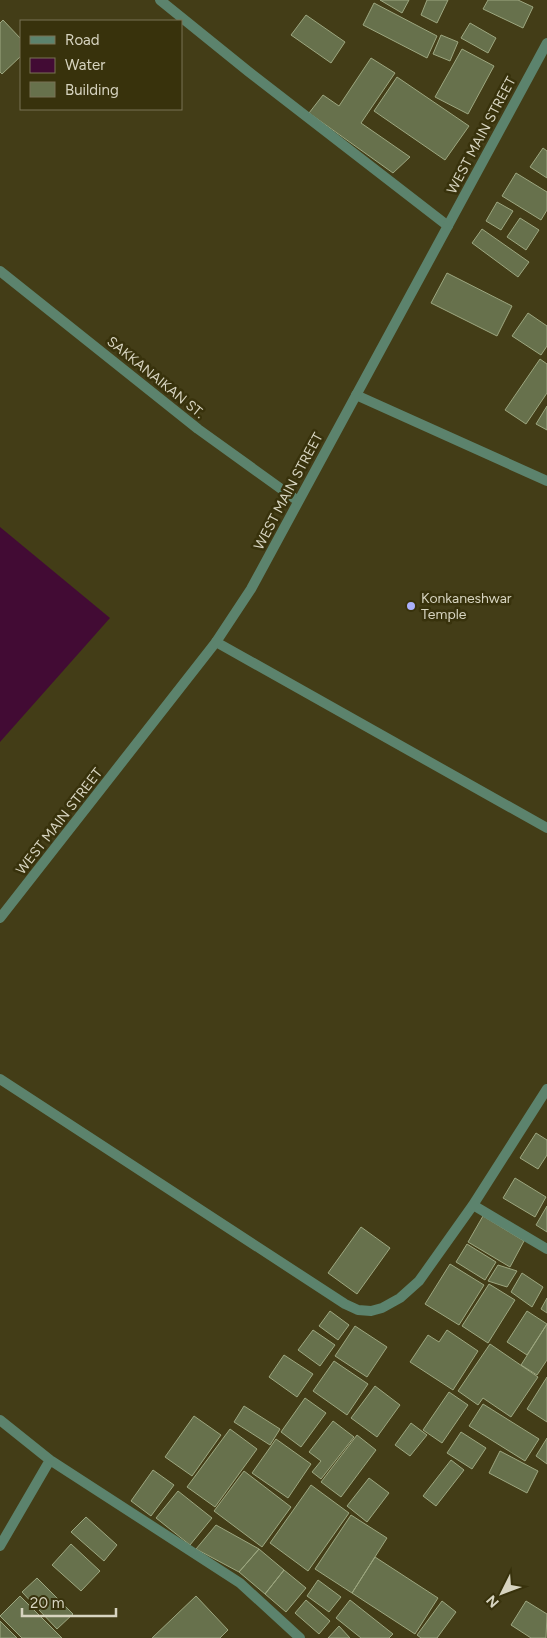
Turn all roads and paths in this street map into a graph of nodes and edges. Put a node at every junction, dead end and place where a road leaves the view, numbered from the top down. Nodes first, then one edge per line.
1 (160, 0) edge
2 (547, 43) edge
3 (448, 226) junction
4 (0, 271) edge
5 (356, 394) junction
6 (547, 481) edge
7 (298, 501) junction
8 (216, 642) junction
9 (547, 828) edge
10 (0, 918) edge
11 (0, 1078) edge
12 (547, 1089) edge
13 (473, 1205) junction
14 (547, 1249) edge
15 (0, 1420) edge
16 (50, 1460) junction
17 (0, 1546) edge
18 (300, 1638) edge

1 - 3 street
2 - 3 street, WEST MAIN STREET
3 - 5 street, WEST MAIN STREET
4 - 7 street, SAKKANAIKAN ST.
5 - 6 street
5 - 7 street, WEST MAIN STREET
7 - 8 street, WEST MAIN STREET
8 - 9 street
8 - 10 street, WEST MAIN STREET
11 - 13 street
12 - 13 street
13 - 14 street
15 - 16 street
16 - 17 street
16 - 18 street

